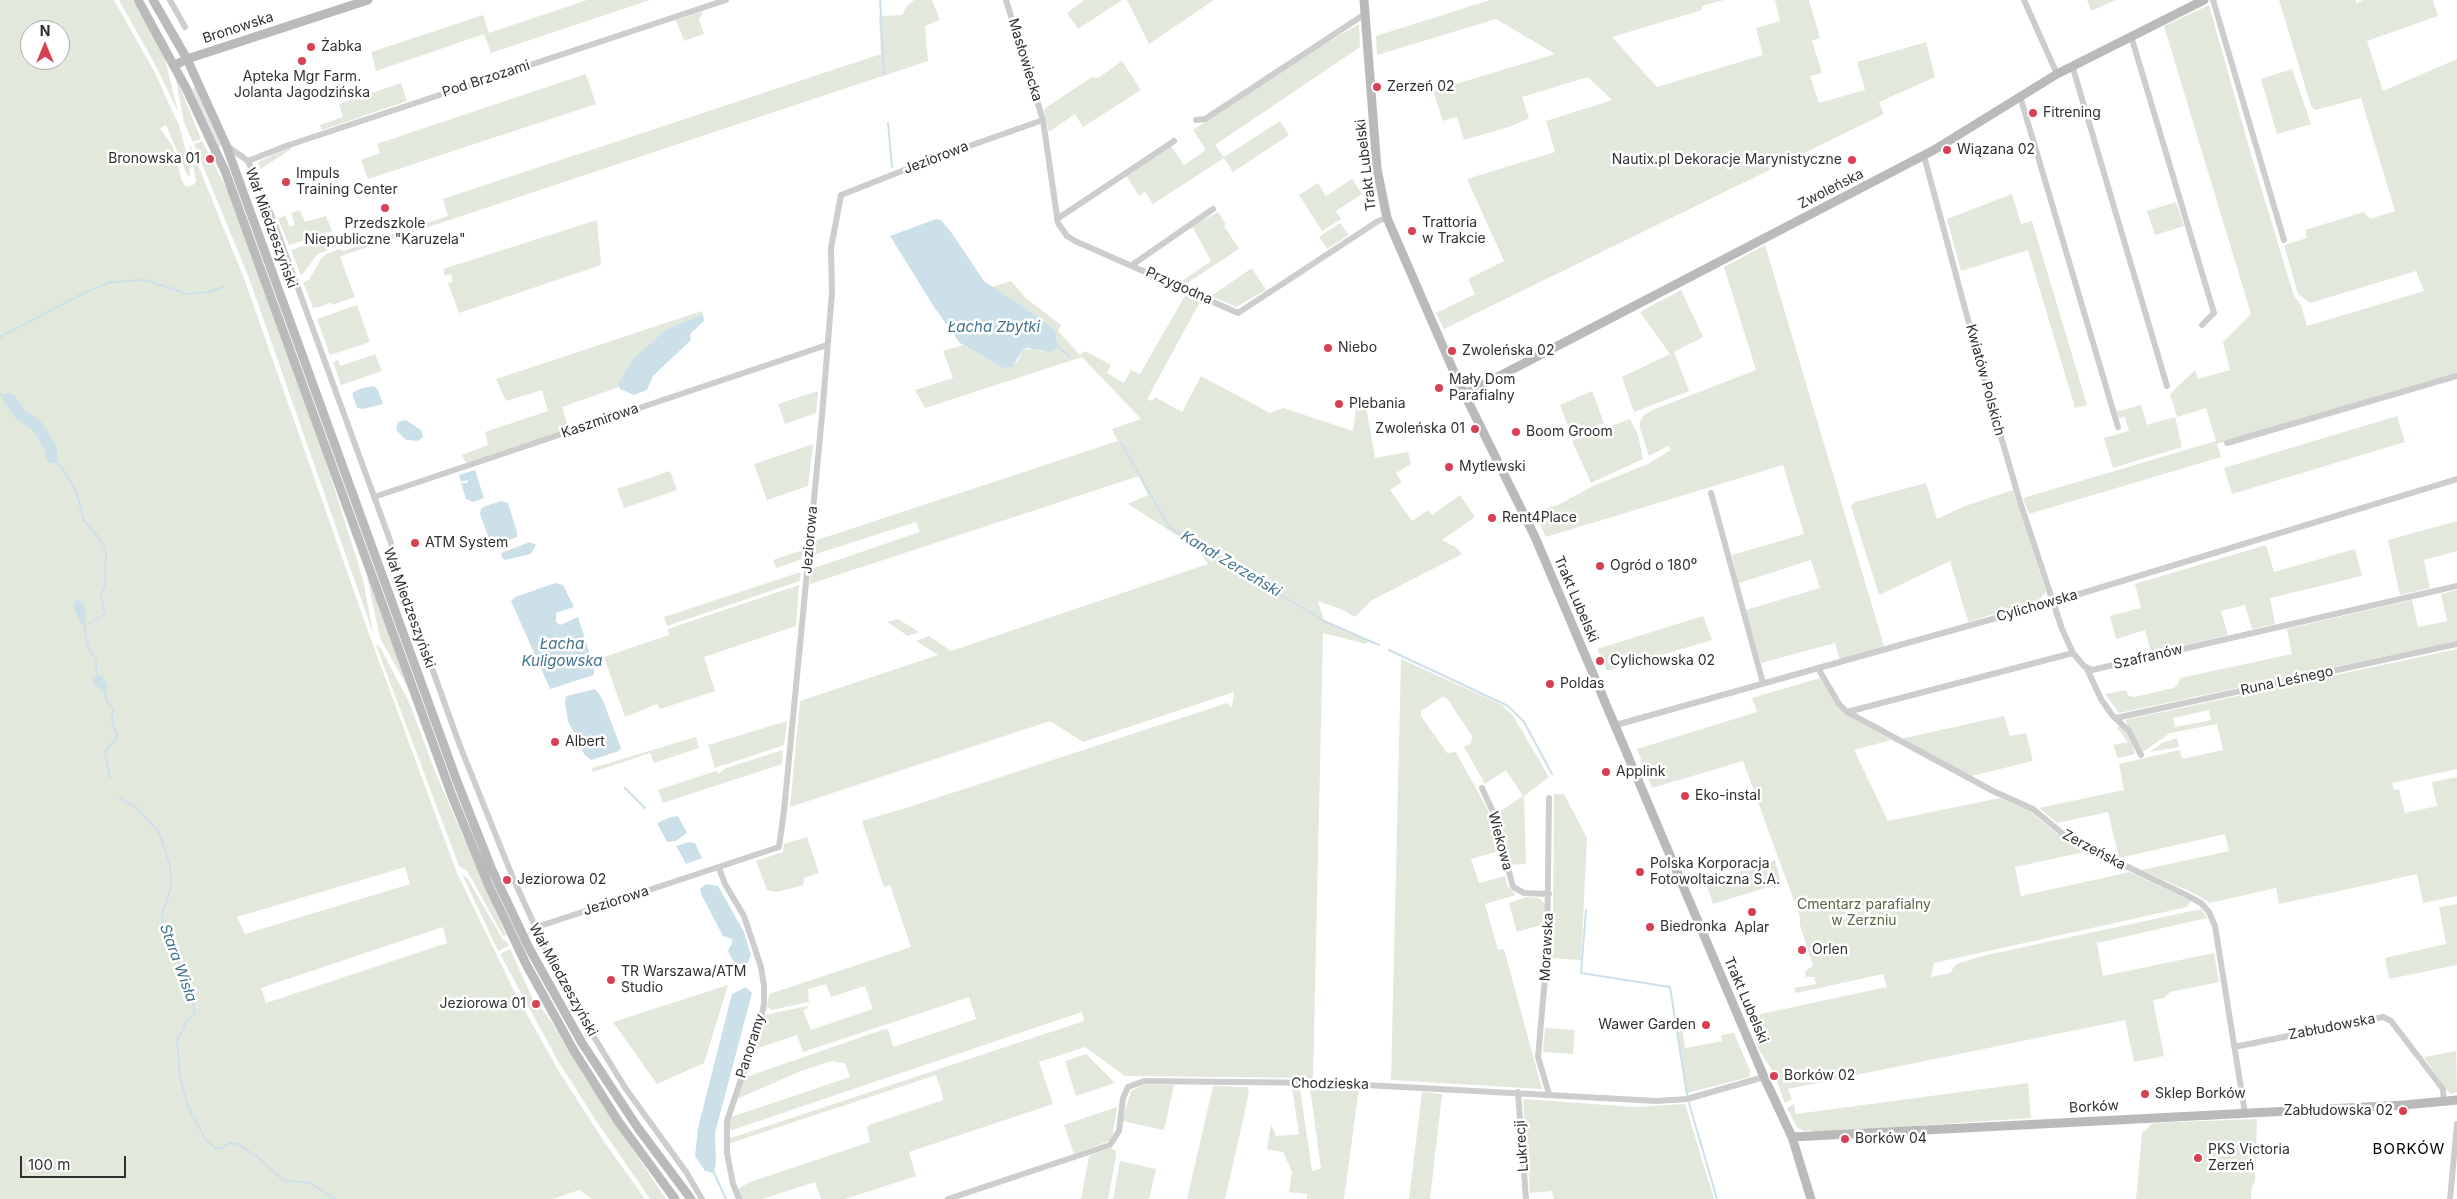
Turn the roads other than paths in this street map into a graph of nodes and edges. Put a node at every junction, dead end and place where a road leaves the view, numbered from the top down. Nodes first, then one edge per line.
1 (138, 0) edge
2 (153, 0) edge
3 (170, 0) edge
4 (368, 0) edge
5 (726, 0) edge
6 (1006, 0) edge
7 (1364, 0) edge
8 (2024, 0) edge
9 (2204, 0) edge
10 (2213, 0) edge
11 (1366, 14) junction
12 (185, 27) dead end
13 (2131, 36) junction
14 (186, 59) junction
15 (175, 65) junction
16 (2072, 65) junction
17 (2057, 74) junction
18 (2020, 96) junction
19 (1043, 120) junction
20 (1196, 120) dead end
21 (1174, 141) dead end
22 (226, 145) junction
23 (1924, 156) junction
24 (248, 162) junction
25 (1213, 208) dead end
26 (1387, 218) junction
27 (1057, 219) junction
28 (2284, 240) dead end
29 (1132, 265) junction
30 (2202, 325) dead end
31 (827, 345) junction
32 (2457, 376) edge
33 (2167, 386) dead end
34 (1465, 394) junction
35 (2118, 427) dead end
36 (2227, 443) dead end
37 (2457, 480) edge
38 (1712, 493) dead end
39 (374, 496) junction
40 (2457, 586) edge
41 (2053, 602) junction
42 (2457, 644) edge
43 (2073, 654) junction
44 (1818, 668) junction
45 (2087, 668) junction
46 (1764, 683) junction
47 (1847, 712) junction
48 (2116, 718) junction
49 (1616, 725) junction
50 (2141, 755) dead end
51 (1482, 788) dead end
52 (1549, 798) dead end
53 (719, 868) junction
54 (1549, 894) junction
55 (537, 927) junction
56 (2234, 1047) junction
57 (1764, 1077) junction
58 (1518, 1092) junction
59 (1549, 1094) junction
60 (2444, 1103) junction
61 (2456, 1103) edge
62 (2245, 1113) junction
63 (2457, 1124) edge
64 (1792, 1138) junction
65 (675, 1199) edge
66 (691, 1199) edge
67 (702, 1199) edge
68 (739, 1199) edge
69 (948, 1199) edge
70 (1526, 1199) edge
71 (1811, 1199) edge
72 (2450, 1199) edge

1 - 15 street, Wał Miedzeszyński
2 - 14 street, Wał Miedzeszyński
3 - 12 street
4 - 14 street, Bronowska
5 - 24 street, Pod Brzozami
6 - 19 street, Masłowiecka
7 - 11 street, Trakt Lubelski
8 - 17 street
9 - 13 street, Zwoleńska
10 - 28 street
11 - 20 street
11 - 26 street, Trakt Lubelski
13 - 16 street, Zwoleńska
13 - 30 street
14 - 15 street, Bronowska
14 - 22 street, Wał Miedzeszyński
15 - 65 street, Wał Miedzeszyński
16 - 17 street, Zwoleńska
16 - 33 street
17 - 18 street, Zwoleńska
18 - 23 street, Zwoleńska
18 - 35 street
19 - 27 street, Przygodna
19 - 31 street, Jeziorowa
21 - 27 street
22 - 24 street
22 - 66 street, Wał Miedzeszyński
23 - 34 street, Zwoleńska
23 - 41 street, Kwiatów Polskich
24 - 39 street
25 - 29 street
26 - 29 street, Przygodna
26 - 34 street, Trakt Lubelski
27 - 29 street, Przygodna
31 - 39 street, Kaszmirowa
31 - 53 street, Jeziorowa
32 - 36 street
34 - 49 street, Trakt Lubelski
37 - 41 street, Cylichowska
38 - 46 street
39 - 55 street
40 - 45 street, Szafranów
41 - 43 street, Kwiatów Polskich
41 - 44 street, Cylichowska
42 - 48 street, Runa Leśnego
43 - 45 street
43 - 47 street
44 - 46 street, Cylichowska
44 - 47 street, Zerzeńska
45 - 48 street
46 - 49 street, Cylichowska
47 - 56 street, Zerzeńska
48 - 50 street
49 - 57 street, Trakt Lubelski
51 - 54 street, Wiekowa
52 - 54 street, Morawska
53 - 55 street, Jeziorowa
53 - 68 street, Panoramy
54 - 59 street, Morawska
55 - 67 street
56 - 60 street, Zabłudowska
56 - 62 street, Zerzeńska
57 - 59 street, Chodzieska
57 - 64 street, Trakt Lubelski
58 - 59 street, Chodzieska
58 - 69 street, Chodzieska
58 - 70 street, Lukrecji
60 - 61 street, Borków
60 - 62 street, Borków
62 - 64 street, Borków
63 - 72 street
64 - 71 street, Trakt Lubelski

